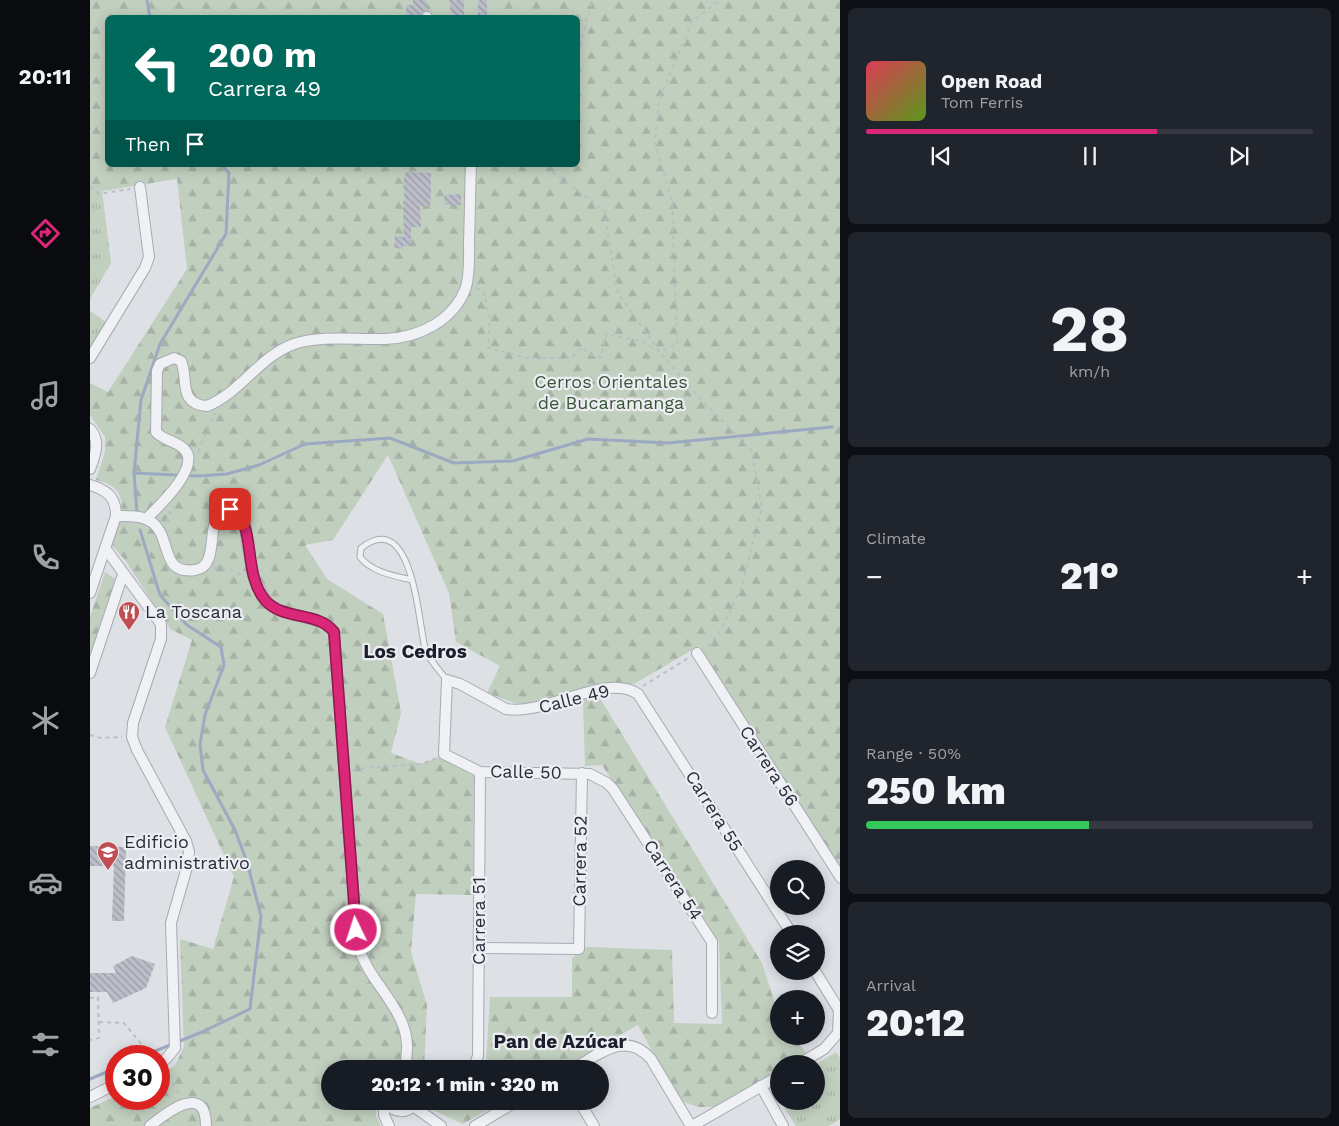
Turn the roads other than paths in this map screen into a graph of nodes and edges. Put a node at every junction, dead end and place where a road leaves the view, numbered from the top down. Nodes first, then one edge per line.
1 (471, 167) edge
2 (140, 187) road end
3 (90, 358) edge
4 (90, 429) edge
5 (90, 470) edge
6 (90, 485) edge
7 (116, 516) junction
8 (146, 519) junction
9 (105, 548) junction
10 (123, 574) junction
11 (412, 580) junction
12 (90, 593) edge
13 (697, 653) road end
14 (90, 673) edge
15 (447, 680) junction
16 (634, 692) joint
17 (480, 772) junction
18 (582, 773) junction
19 (840, 878) edge
20 (786, 925) edge
21 (479, 948) junction
22 (822, 980) edge
23 (838, 1000) edge
24 (712, 1013) dead end
25 (170, 1054) edge
26 (814, 1055) edge
27 (406, 1060) edge
28 (476, 1060) edge
29 (588, 1060) edge
30 (770, 1081) edge
31 (761, 1086) junction
32 (105, 1090) edge
33 (90, 1097) edge
34 (384, 1110) edge
35 (396, 1110) edge
36 (407, 1110) edge
37 (421, 1110) edge
38 (503, 1110) edge
39 (584, 1110) edge
40 (398, 1112) junction
41 (150, 1126) edge
42 (206, 1126) edge
43 (389, 1126) edge
44 (394, 1126) edge
45 (440, 1126) edge
46 (475, 1126) edge
47 (594, 1126) edge
48 (692, 1126) edge
49 (783, 1126) edge

1 - 8 street
2 - 3 street
4 - 5 street
6 - 7 street
7 - 8 street
7 - 9 street
8 - 27 street
9 - 10 street
9 - 12 street
10 - 14 street
10 - 25 street
11 - 11 lane
11 - 15 lane
13 - 19 street, Carrera 56
15 - 16 street, Calle 49
15 - 17 street, Calle 50
16 - 20 street, Carrera 55
17 - 18 street, Calle 50
17 - 21 street, Carrera 51
18 - 21 street, Carrera 52
18 - 24 street, Carrera 54
21 - 28 street, Carrera 51
22 - 23 street
23 - 26 street
29 - 48 street
30 - 31 street
31 - 48 street
31 - 49 street
32 - 33 street
34 - 43 street
35 - 40 street
36 - 40 street
37 - 45 street
38 - 46 street
39 - 47 street
40 - 44 street
41 - 42 street

